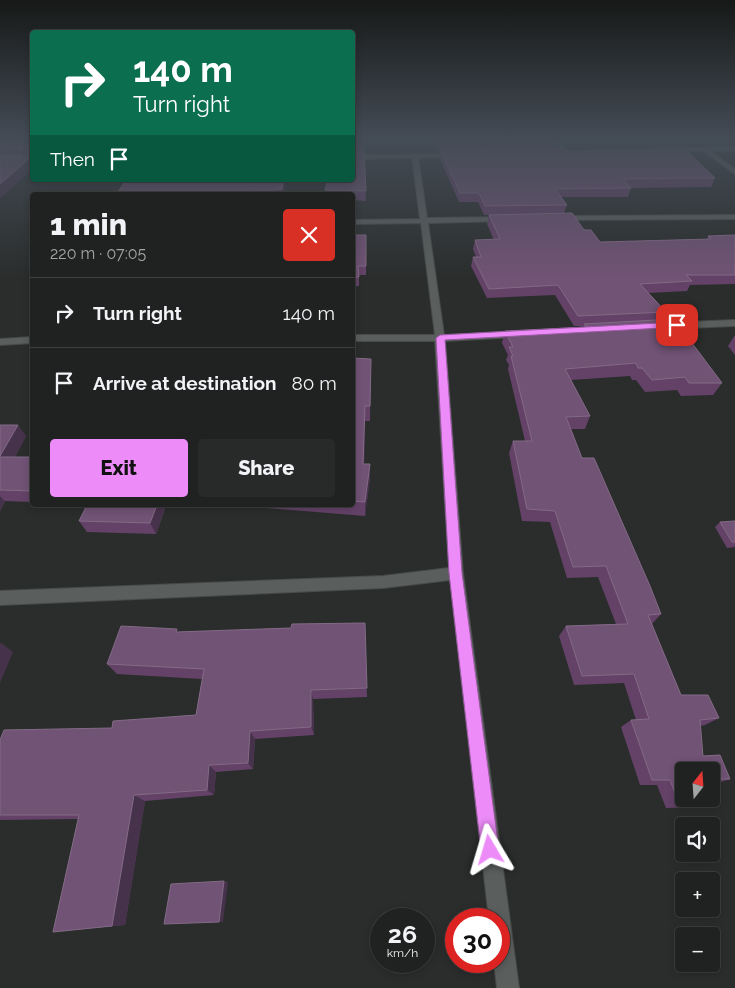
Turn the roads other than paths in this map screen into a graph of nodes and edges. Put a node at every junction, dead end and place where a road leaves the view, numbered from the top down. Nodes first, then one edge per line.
1 (418, 185) edge
2 (735, 217) edge
3 (548, 218) edge
4 (510, 219) edge
5 (423, 221) junction
6 (355, 222) edge
7 (735, 323) edge
8 (647, 326) edge
9 (529, 333) edge
10 (355, 338) edge
11 (440, 338) junction
12 (30, 340) edge
13 (0, 342) edge
14 (456, 573) junction
15 (0, 598) edge
16 (508, 988) edge

1 - 5 street
2 - 3 street
4 - 5 street
5 - 6 street
5 - 11 street
7 - 8 street
9 - 11 street
10 - 11 street
11 - 14 street
12 - 13 street
14 - 15 street
14 - 16 street

